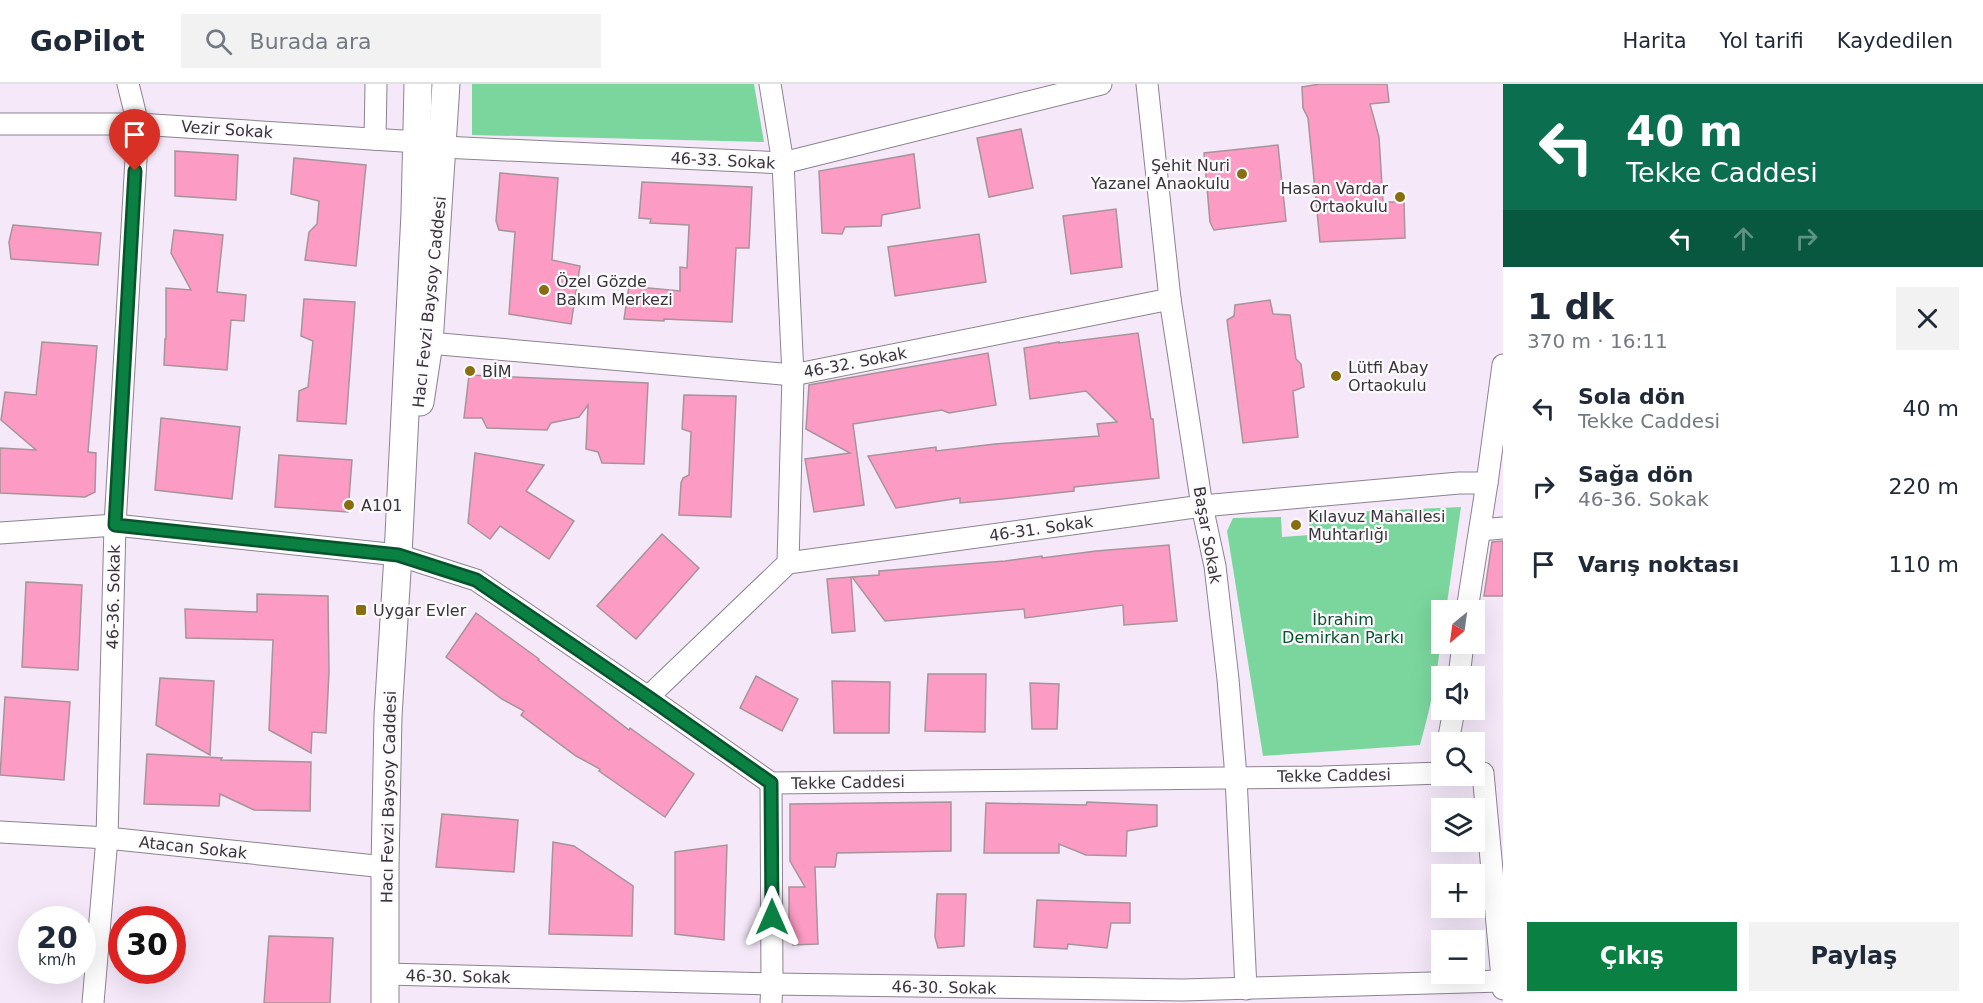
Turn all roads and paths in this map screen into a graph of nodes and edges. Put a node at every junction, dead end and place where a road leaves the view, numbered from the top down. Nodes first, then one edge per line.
1 (128, 84) edge
2 (376, 84) edge
3 (418, 84) edge
4 (446, 84) edge
5 (770, 84) edge
6 (1101, 84) edge
7 (1147, 84) edge
8 (0, 124) edge
9 (138, 124) junction
10 (375, 139) junction
11 (431, 145) junction
12 (783, 163) junction
13 (1170, 299) junction
14 (429, 343) junction
15 (1503, 365) edge
16 (793, 375) junction
17 (1487, 483) junction
18 (1203, 506) junction
19 (115, 525) junction
20 (1503, 528) edge
21 (1480, 530) junction
22 (0, 533) edge
23 (398, 555) junction
24 (788, 563) junction
25 (1469, 600) edge
26 (648, 697) junction
27 (1487, 772) edge
28 (1431, 773) edge
29 (1236, 777) junction
30 (771, 783) junction
31 (0, 832) edge
32 (107, 838) junction
33 (385, 867) junction
34 (386, 974) junction
35 (1502, 981) edge
36 (1246, 989) junction
37 (1503, 989) edge
38 (771, 993) edge
39 (1181, 997) edge
40 (93, 1003) edge
41 (385, 1003) edge

1 - 9 street, 46-36. Sokak
2 - 10 street
3 - 11 street, Hacı Fevzi Baysoy Caddesi
4 - 11 street, Hacı Fevzi Baysoy Caddesi
5 - 12 street
6 - 12 street, 46-33. Sokak
7 - 13 street, Başar Sokak
8 - 9 street, Vezir Sokak
9 - 10 street, Vezir Sokak
9 - 19 street, 46-36. Sokak
10 - 11 street, Vezir Sokak
11 - 12 street, 46-33. Sokak
11 - 14 street, Hacı Fevzi Baysoy Caddesi
11 - 23 street, Hacı Fevzi Baysoy Caddesi
12 - 16 street
13 - 16 street, 46-32. Sokak
13 - 18 street, Başar Sokak
14 - 16 street, 46-32. Sokak
14 - 23 street, Hacı Fevzi Baysoy Caddesi
15 - 17 street
16 - 24 street
17 - 18 street, 46-31. Sokak
17 - 21 street
18 - 24 street, 46-31. Sokak
18 - 29 street, Başar Sokak
19 - 22 street, Tekke Caddesi
19 - 23 street, Tekke Caddesi
19 - 32 street, 46-36. Sokak
20 - 21 street
21 - 25 street
23 - 26 street, Tekke Caddesi
23 - 33 street, Hacı Fevzi Baysoy Caddesi
24 - 26 street
26 - 30 street, Tekke Caddesi
27 - 35 street
28 - 29 street, Tekke Caddesi
29 - 30 street, Tekke Caddesi
29 - 36 street, Başar Sokak
30 - 38 street
31 - 32 street, Atacan Sokak
32 - 33 street, Atacan Sokak
32 - 40 street, 46-36. Sokak
33 - 34 street, Hacı Fevzi Baysoy Caddesi
34 - 38 street, 46-30. Sokak
34 - 41 street, Hacı Fevzi Baysoy Caddesi
35 - 36 street, 46-30. Sokak
35 - 37 street
36 - 39 street, 46-30. Sokak
38 - 39 street, 46-30. Sokak

